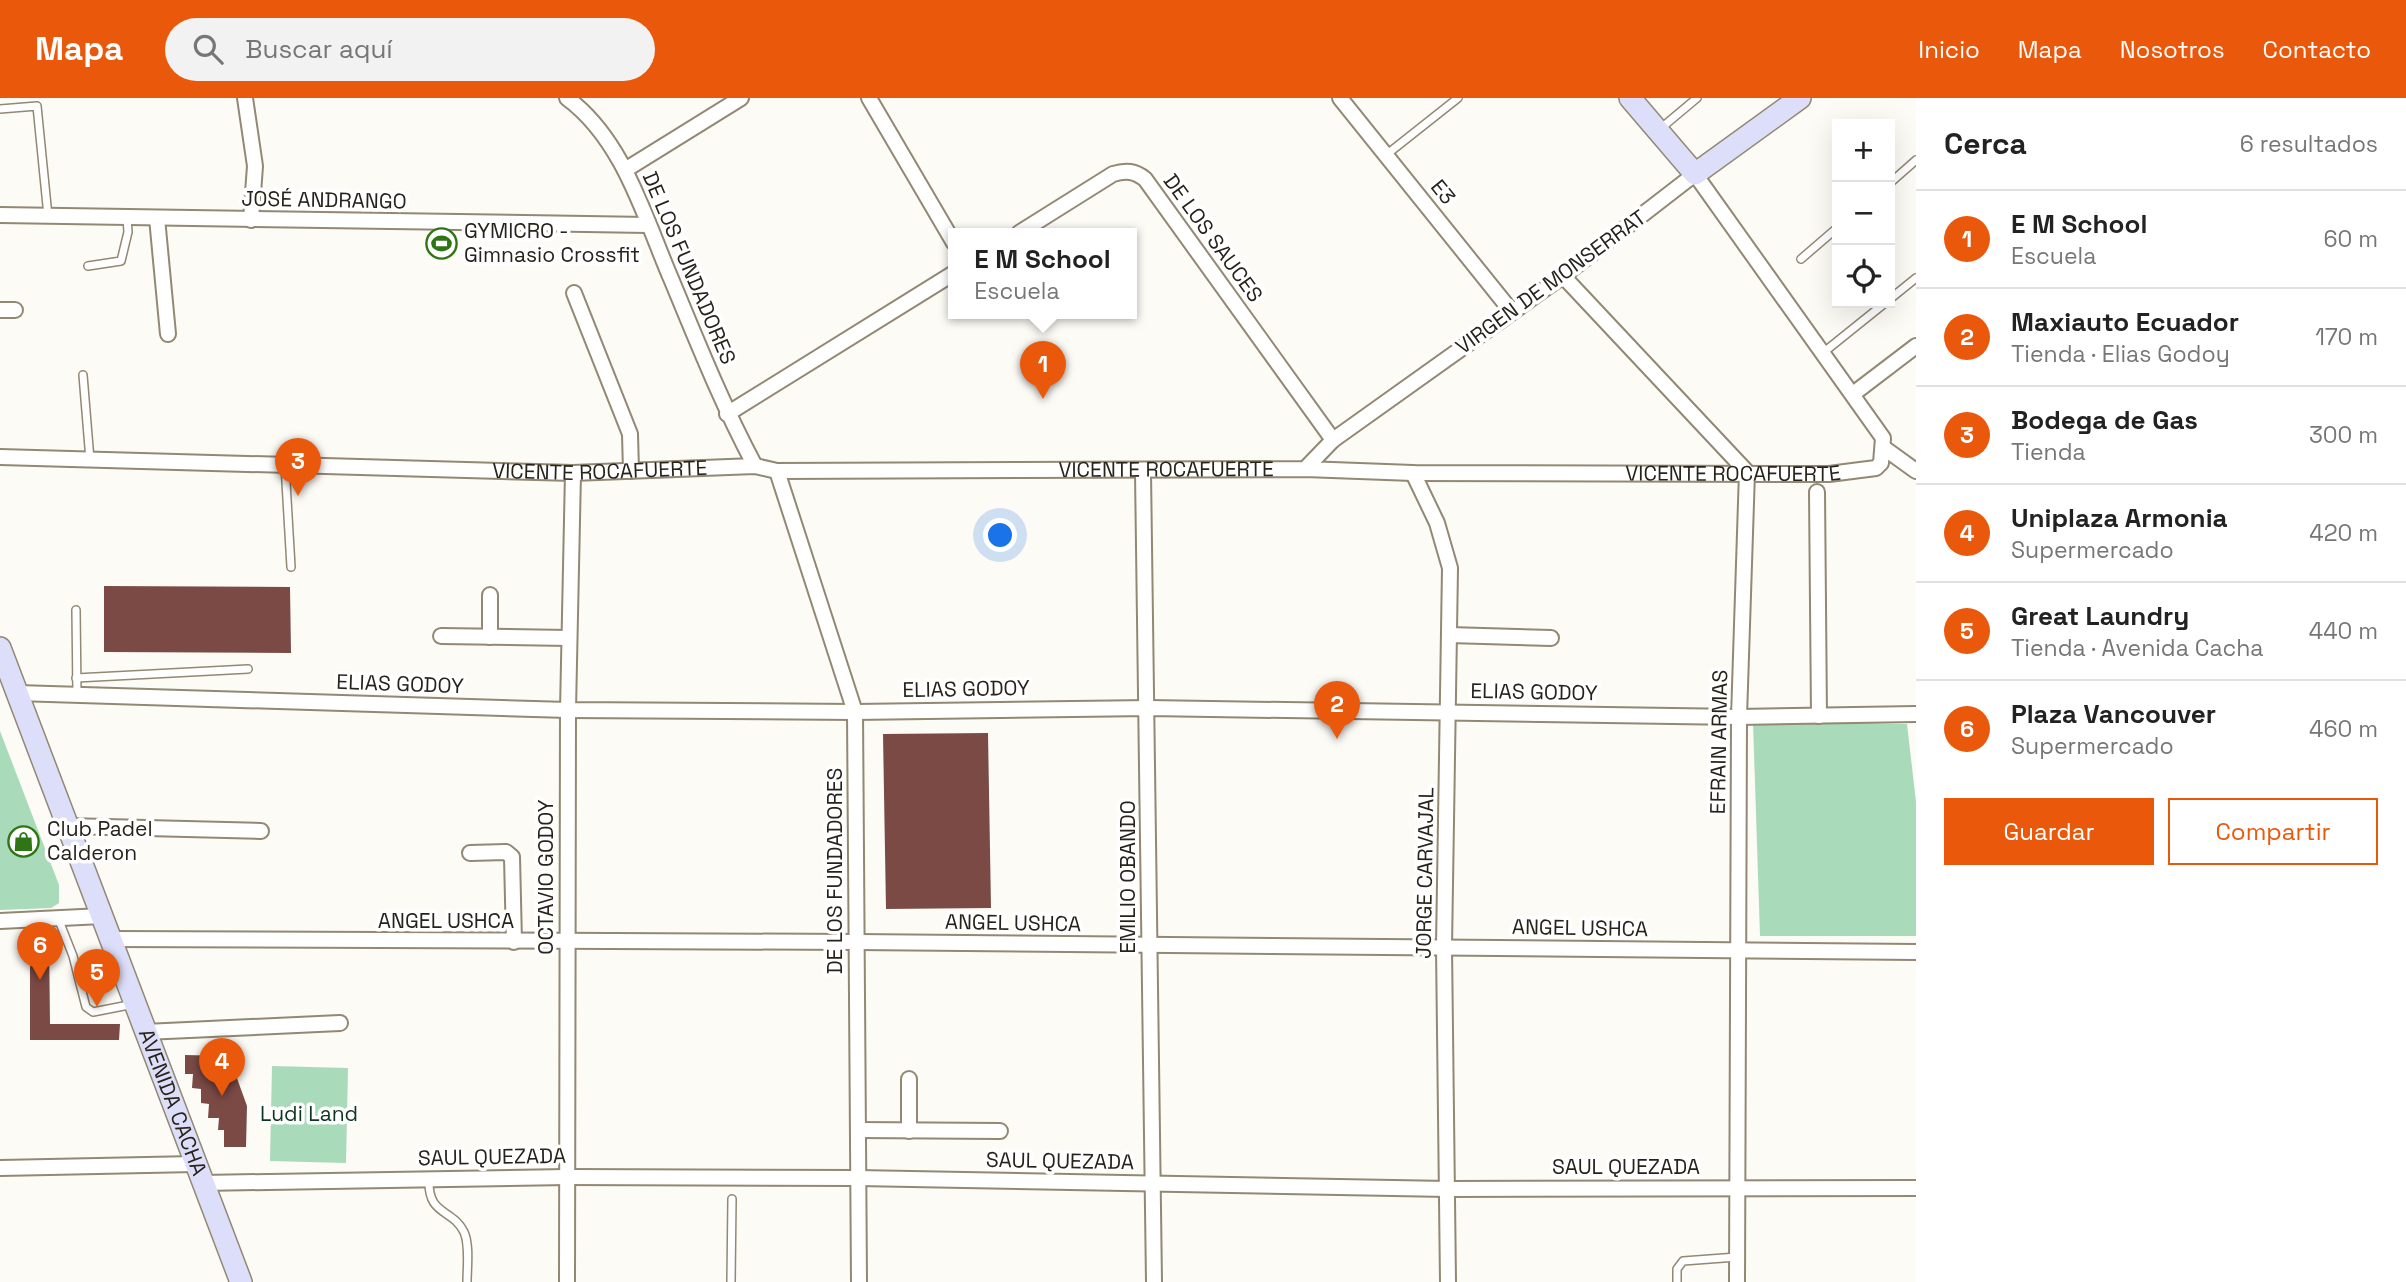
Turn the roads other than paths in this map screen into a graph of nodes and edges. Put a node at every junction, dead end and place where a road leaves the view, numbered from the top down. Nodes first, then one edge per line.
1 (245, 98) edge
2 (567, 98) edge
3 (741, 98) edge
4 (869, 98) edge
5 (1340, 98) edge
6 (1458, 98) edge
7 (1630, 98) edge
8 (1697, 98) edge
9 (1800, 98) edge
10 (37, 102) edge
11 (0, 109) edge
12 (1659, 130) junction
13 (1386, 155) junction
14 (1916, 160) edge
15 (625, 170) junction
16 (1695, 174) junction
17 (1891, 182) edge
18 (0, 215) edge
19 (48, 216) junction
20 (127, 218) junction
21 (158, 218) junction
22 (251, 220) junction
23 (648, 225) junction
24 (1027, 228) edge
25 (1832, 232) edge
26 (948, 233) edge
27 (1801, 259) dead end
28 (88, 266) dead end
29 (1563, 276) junction
30 (948, 277) edge
31 (1916, 278) edge
32 (573, 293) dead end
33 (1895, 295) edge
34 (1879, 308) edge
35 (1512, 312) junction
36 (168, 334) dead end
37 (1916, 346) edge
38 (1824, 352) junction
39 (83, 375) dead end
40 (1853, 394) junction
41 (727, 414) junction
42 (1333, 440) junction
43 (1884, 448) junction
44 (0, 457) edge
45 (90, 460) junction
46 (285, 465) junction
47 (755, 466) junction
48 (1306, 469) junction
49 (631, 471) junction
50 (776, 471) junction
51 (1916, 471) edge
52 (573, 472) junction
53 (1143, 472) junction
54 (1747, 472) junction
55 (1413, 473) junction
56 (1817, 492) dead end
57 (291, 567) dead end
58 (490, 595) dead end
59 (76, 610) dead end
60 (1449, 635) junction
61 (440, 636) dead end
62 (490, 636) junction
63 (569, 638) junction
64 (1550, 638) dead end
65 (0, 648) edge
66 (248, 669) dead end
67 (76, 678) junction
68 (17, 693) junction
69 (77, 696) junction
70 (1149, 708) junction
71 (568, 710) junction
72 (1448, 711) junction
73 (855, 712) junction
74 (1916, 714) edge
75 (1819, 716) junction
76 (1739, 717) junction
77 (67, 826) junction
78 (261, 831) dead end
79 (470, 853) dead end
80 (102, 916) junction
81 (58, 918) junction
82 (0, 921) edge
83 (110, 939) junction
84 (514, 942) junction
85 (857, 942) junction
86 (567, 943) junction
87 (1149, 946) junction
88 (1444, 947) junction
89 (1740, 950) junction
90 (1916, 952) edge
91 (135, 1004) junction
92 (340, 1023) dead end
93 (145, 1032) junction
94 (909, 1079) dead end
95 (858, 1130) junction
96 (909, 1131) junction
97 (1000, 1131) dead end
98 (0, 1168) edge
99 (199, 1173) junction
100 (567, 1177) junction
101 (858, 1178) junction
102 (429, 1179) junction
103 (1152, 1184) junction
104 (1738, 1188) junction
105 (1916, 1188) edge
106 (1448, 1189) junction
107 (732, 1199) dead end
108 (1737, 1257) junction
109 (241, 1282) edge
110 (467, 1282) edge
111 (567, 1282) edge
112 (731, 1282) edge
113 (859, 1282) edge
114 (1154, 1282) edge
115 (1448, 1282) edge
116 (1677, 1282) edge
117 (1737, 1282) edge

1 - 22 street
2 - 15 street, DE LOS FUNDADORES
3 - 15 street
4 - 26 street
5 - 13 street, E3
6 - 13 lane
7 - 12 street
8 - 12 lane
9 - 16 street, VIRGEN DE MONSERRAT
10 - 11 lane
10 - 19 lane
12 - 16 street
13 - 35 street, E3
14 - 17 lane
15 - 23 street, DE LOS FUNDADORES
16 - 29 street, VIRGEN DE MONSERRAT
16 - 38 street
18 - 19 street, JOSÉ ANDRANGO
19 - 20 street, JOSÉ ANDRANGO
20 - 21 street, JOSÉ ANDRANGO
20 - 28 lane
21 - 22 street, JOSÉ ANDRANGO
21 - 36 street
22 - 23 street, JOSÉ ANDRANGO
23 - 41 street, DE LOS FUNDADORES
24 - 42 street, DE LOS SAUCES
25 - 27 lane
29 - 35 street, VIRGEN DE MONSERRAT
29 - 54 street
30 - 41 street
31 - 33 lane
32 - 49 street
34 - 38 lane
35 - 42 street, VIRGEN DE MONSERRAT
37 - 40 street
38 - 40 street
39 - 45 lane
40 - 43 street
41 - 47 street, DE LOS FUNDADORES
42 - 48 street, VIRGEN DE MONSERRAT
43 - 51 street
43 - 54 street, VICENTE ROCAFUERTE
44 - 45 street, VICENTE ROCAFUERTE
45 - 46 street, VICENTE ROCAFUERTE
46 - 52 street, VICENTE ROCAFUERTE
46 - 57 lane
47 - 49 street, VICENTE ROCAFUERTE
47 - 50 street, VICENTE ROCAFUERTE
48 - 53 street, VICENTE ROCAFUERTE
48 - 55 street, VICENTE ROCAFUERTE
49 - 52 street, VICENTE ROCAFUERTE
50 - 53 street, VICENTE ROCAFUERTE
50 - 73 street, DE LOS FUNDADORES
52 - 63 street, OCTAVIO GODOY
53 - 70 street, EMILIO OBANDO
54 - 55 street, VICENTE ROCAFUERTE
54 - 76 street, EFRAIN ARMAS
55 - 60 street, JORGE CARVAJAL
56 - 75 street
58 - 62 street
59 - 67 lane
60 - 64 street
60 - 72 street, JORGE CARVAJAL
61 - 62 street
62 - 63 street
63 - 71 street, OCTAVIO GODOY
65 - 68 street, AVENIDA CACHA
66 - 67 lane
67 - 69 lane
68 - 69 street, ELIAS GODOY
68 - 77 street, AVENIDA CACHA
69 - 71 street, ELIAS GODOY
70 - 72 street, ELIAS GODOY
70 - 73 street, ELIAS GODOY
70 - 87 street, EMILIO OBANDO
71 - 73 street, ELIAS GODOY
71 - 86 street, OCTAVIO GODOY
72 - 76 street, ELIAS GODOY
72 - 88 street, JORGE CARVAJAL
73 - 85 street, DE LOS FUNDADORES
74 - 75 street, ELIAS GODOY
75 - 76 street, ELIAS GODOY
76 - 89 street, EFRAIN ARMAS
77 - 78 street
77 - 80 street, AVENIDA CACHA
79 - 84 street
80 - 81 street
80 - 83 street, AVENIDA CACHA
81 - 82 street
81 - 91 lane
83 - 84 street, ANGEL USHCA
83 - 91 street, AVENIDA CACHA
84 - 86 street, ANGEL USHCA
85 - 86 street, ANGEL USHCA
85 - 87 street, ANGEL USHCA
85 - 95 street, DE LOS FUNDADORES
86 - 100 street, OCTAVIO GODOY
87 - 88 street, ANGEL USHCA
87 - 103 street, EMILIO OBANDO
88 - 89 street, ANGEL USHCA
88 - 106 street, JORGE CARVAJAL
89 - 90 street, ANGEL USHCA
89 - 104 street, EFRAIN ARMAS
91 - 93 street, AVENIDA CACHA
92 - 93 street
93 - 99 street, AVENIDA CACHA
94 - 96 street
95 - 96 street
95 - 101 street, DE LOS FUNDADORES
96 - 97 street
98 - 99 street, SAUL QUEZADA
99 - 102 street, SAUL QUEZADA
99 - 109 street, AVENIDA CACHA
100 - 101 street, SAUL QUEZADA
100 - 102 street, SAUL QUEZADA
100 - 111 street, OCTAVIO GODOY
101 - 103 street, SAUL QUEZADA
101 - 113 street, DE LOS FUNDADORES
102 - 110 lane
103 - 106 street, SAUL QUEZADA
103 - 114 street, EMILIO OBANDO
104 - 105 street, SAUL QUEZADA
104 - 106 street, SAUL QUEZADA
104 - 108 street, EFRAIN ARMAS
106 - 115 street, JORGE CARVAJAL
107 - 112 lane
108 - 116 lane
108 - 117 street, EFRAIN ARMAS

